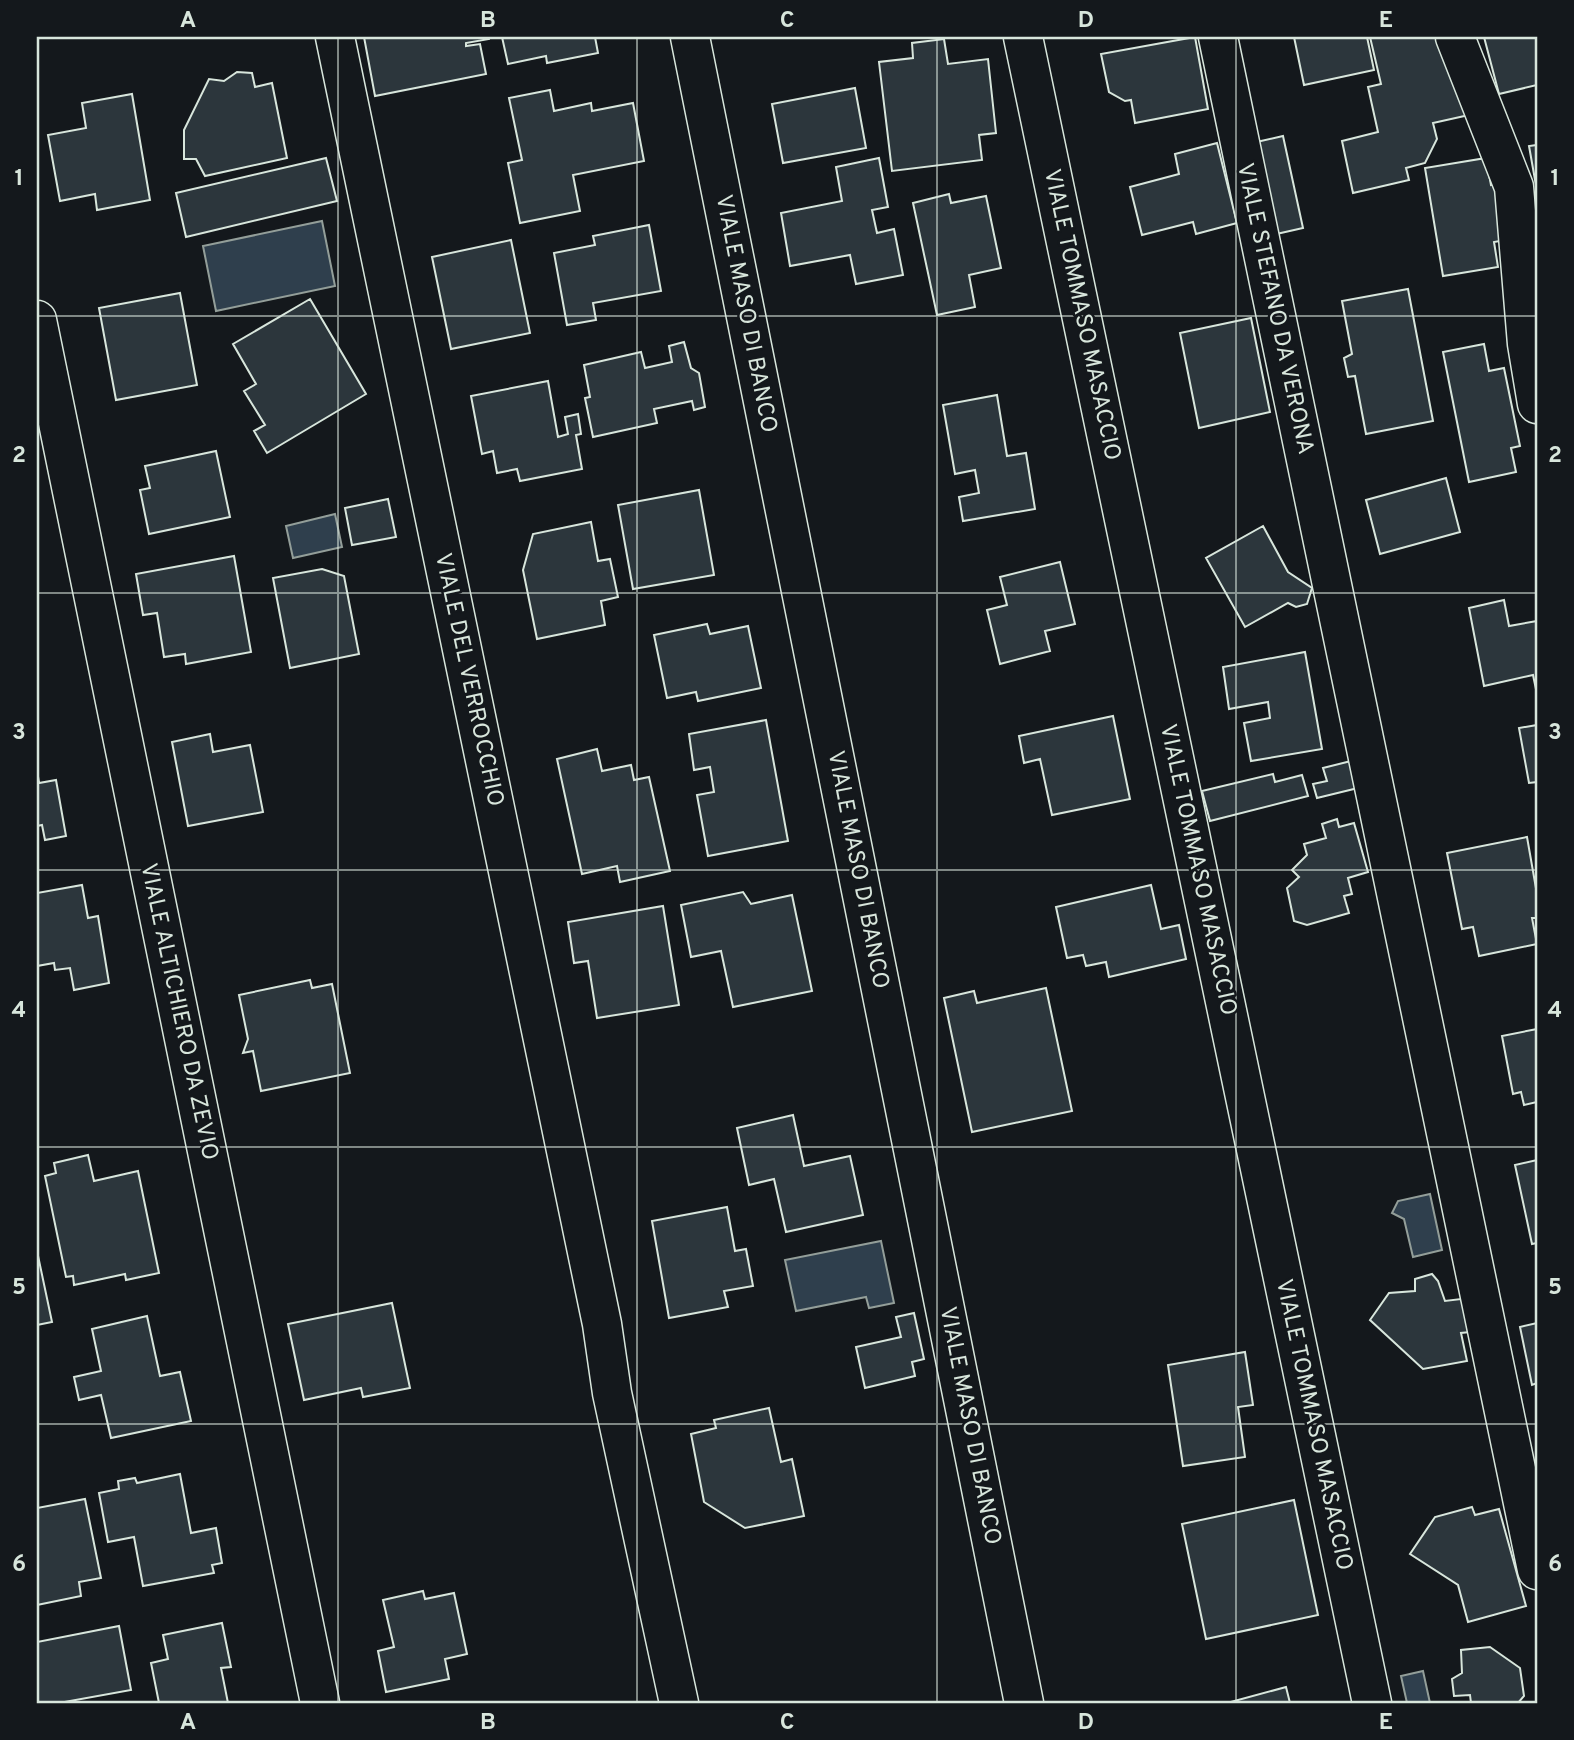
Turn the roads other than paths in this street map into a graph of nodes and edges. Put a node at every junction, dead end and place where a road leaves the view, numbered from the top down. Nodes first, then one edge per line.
1 (335, 37) edge
2 (690, 37) edge
3 (1023, 37) edge
4 (1218, 37) edge
5 (1455, 37) edge
6 (37, 320) edge
7 (1537, 404) edge
8 (1537, 1570) edge
9 (320, 1703) edge
10 (679, 1703) edge
11 (1024, 1703) edge
12 (1371, 1703) edge

1 - 10 street, VIALE DEL VERROCCHIO
2 - 11 street, VIALE MASO DI BANCO
3 - 12 street, VIALE TOMMASO MASACCIO
4 - 8 street, VIALE STEFANO DA VERONA
5 - 7 street
6 - 9 street, VIALE ALTICHIERO DA ZEVIO

